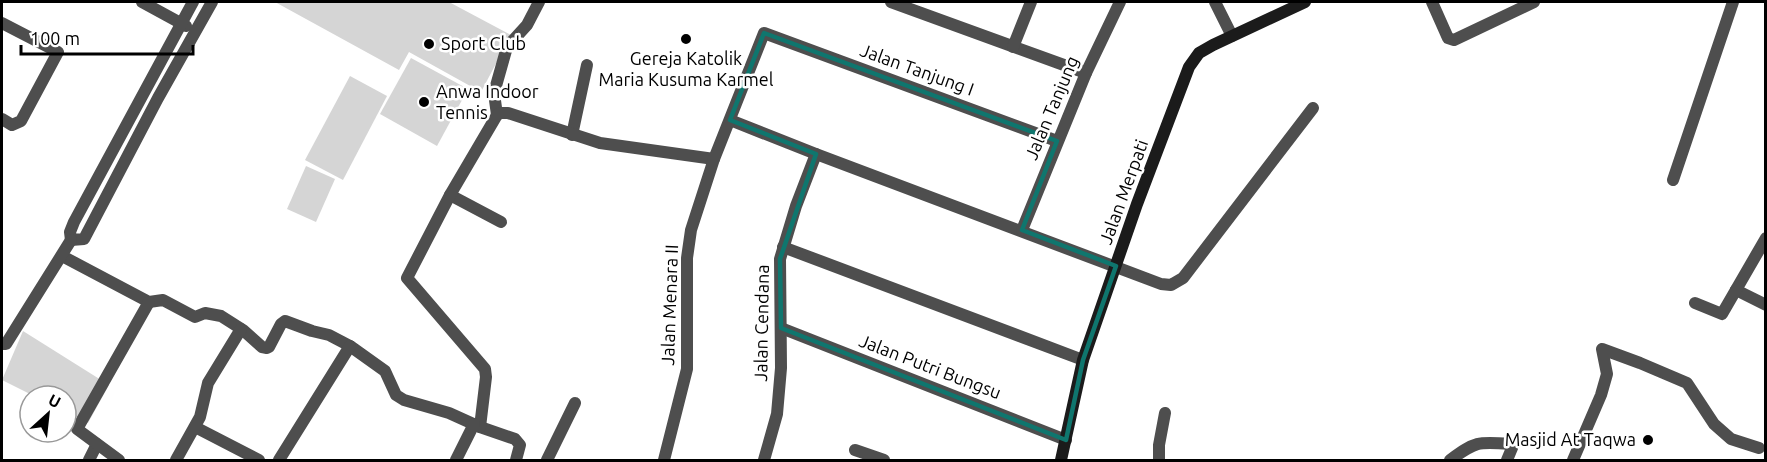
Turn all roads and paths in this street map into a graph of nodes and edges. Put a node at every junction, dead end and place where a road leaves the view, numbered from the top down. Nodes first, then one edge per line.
1 (142, 2) edge
2 (193, 2) edge
3 (212, 2) edge
4 (539, 2) edge
5 (891, 2) edge
6 (1031, 2) edge
7 (1120, 2) edge
8 (1215, 2) edge
9 (1305, 2) edge
10 (1432, 2) edge
11 (1534, 2) edge
12 (1733, 2) edge
13 (2, 23) edge
14 (180, 23) junction
15 (195, 31) junction
16 (764, 33) joint
17 (1232, 36) junction
18 (1013, 47) junction
19 (587, 65) dead end
20 (1086, 73) junction
21 (1313, 108) dead end
22 (497, 116) junction
23 (2, 119) edge
24 (730, 120) junction
25 (572, 135) junction
26 (1057, 141) junction
27 (816, 154) junction
28 (714, 159) junction
29 (1673, 180) dead end
30 (450, 195) junction
31 (501, 222) dead end
32 (1022, 230) junction
33 (1766, 238) edge
34 (71, 240) junction
35 (783, 247) junction
36 (62, 256) junction
37 (1116, 266) junction
38 (1736, 290) junction
39 (149, 302) junction
40 (1695, 303) dead end
41 (1766, 305) edge
42 (781, 328) junction
43 (241, 329) junction
44 (2, 344) edge
45 (350, 345) junction
46 (1083, 360) junction
47 (575, 404) dead end
48 (1165, 413) dead end
49 (477, 426) junction
50 (195, 427) junction
51 (1066, 440) junction
52 (97, 444) junction
53 (1759, 448) dead end
54 (855, 450) dead end
55 (89, 460) edge
56 (119, 460) edge
57 (176, 460) edge
58 (259, 460) edge
59 (279, 460) edge
60 (456, 460) edge
61 (516, 460) edge
62 (547, 460) edge
63 (664, 460) edge
64 (764, 460) edge
65 (884, 460) edge
66 (1061, 460) edge
67 (1159, 460) edge
68 (1450, 460) edge
69 (1507, 460) edge
70 (1573, 460) edge

1 - 14 street
2 - 14 street
3 - 15 street
4 - 22 street
5 - 18 street
6 - 18 street
7 - 20 street, Jalan Tanjung
8 - 17 street
9 - 17 street, Jalan Merpati
10 - 11 street
12 - 29 street
13 - 23 street
14 - 15 street
14 - 34 street
15 - 34 street
16 - 24 street, Jalan Menara II
16 - 26 street, Jalan Tanjung I
17 - 37 street, Jalan Merpati
18 - 20 street
19 - 25 street
20 - 26 street, Jalan Tanjung
21 - 37 street
22 - 25 street
22 - 30 street
24 - 27 street
24 - 28 street, Jalan Menara II
25 - 28 street
26 - 32 street, Jalan Tanjung
27 - 32 street
27 - 35 street, Jalan Cendana
28 - 63 street, Jalan Menara II
30 - 31 street
30 - 49 street
32 - 37 street
33 - 38 street
34 - 36 street
35 - 42 street, Jalan Cendana
35 - 46 street
36 - 39 street
36 - 44 street
37 - 46 street, Jalan Merpati
38 - 40 street
38 - 41 street
39 - 43 street
39 - 52 street
42 - 51 street, Jalan Putri Bungsu
42 - 64 street, Jalan Cendana
43 - 45 street
43 - 50 street
45 - 49 street
45 - 59 street
46 - 51 street, Jalan Merpati
47 - 62 street
48 - 67 street
49 - 60 street
49 - 61 street
50 - 57 street
50 - 58 street
51 - 66 street, Jalan Merpati
52 - 55 street
52 - 56 street
53 - 70 street
54 - 65 street
68 - 69 street

